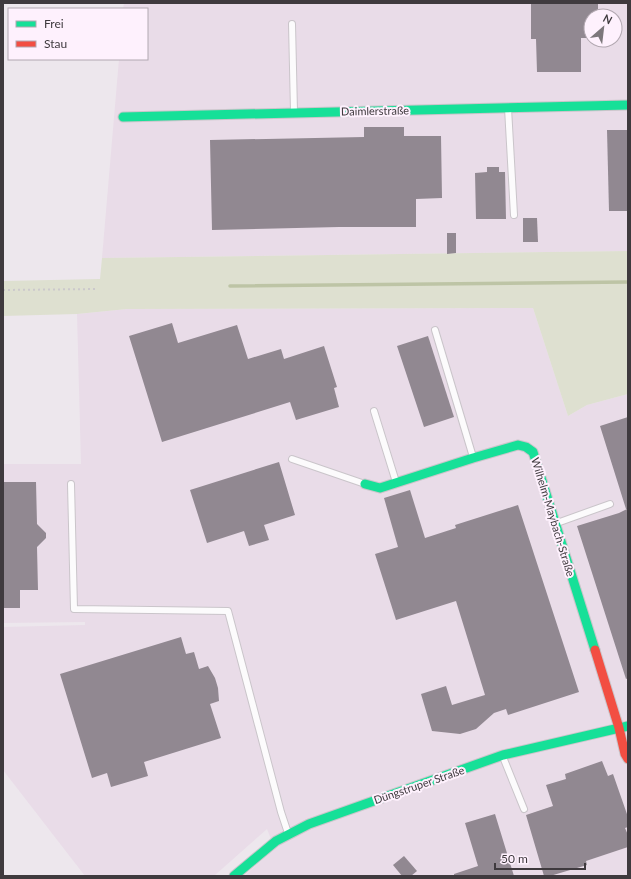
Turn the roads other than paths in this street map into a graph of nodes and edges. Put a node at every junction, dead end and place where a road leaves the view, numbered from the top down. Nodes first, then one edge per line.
1 (292, 24) dead end
2 (628, 105) edge
3 (508, 108) junction
4 (294, 113) junction
5 (123, 117) dead end
6 (514, 215) dead end
7 (434, 330) dead end
8 (374, 411) dead end
9 (473, 458) junction
10 (292, 459) dead end
11 (396, 483) junction
12 (71, 484) dead end
13 (365, 484) joint
14 (610, 504) dead end
15 (555, 523) junction
16 (623, 727) edge
17 (503, 755) junction
18 (628, 759) edge
19 (524, 809) dead end
20 (288, 835) junction
21 (234, 876) edge

1 - 4 lane
2 - 3 street, Daimlerstraße
3 - 4 street, Daimlerstraße
3 - 6 lane
4 - 5 street, Daimlerstraße
7 - 9 lane
8 - 11 lane
9 - 11 street, Wilhelm-Maybach-Straße
9 - 15 street, Wilhelm-Maybach-Straße
10 - 13 lane
11 - 13 street, Wilhelm-Maybach-Straße
12 - 20 lane
14 - 15 lane
15 - 16 street, Wilhelm-Maybach-Straße
16 - 17 street, Düngstruper Straße
16 - 18 street
17 - 19 lane
17 - 20 street, Düngstruper Straße
20 - 21 street, Düngstruper Straße

